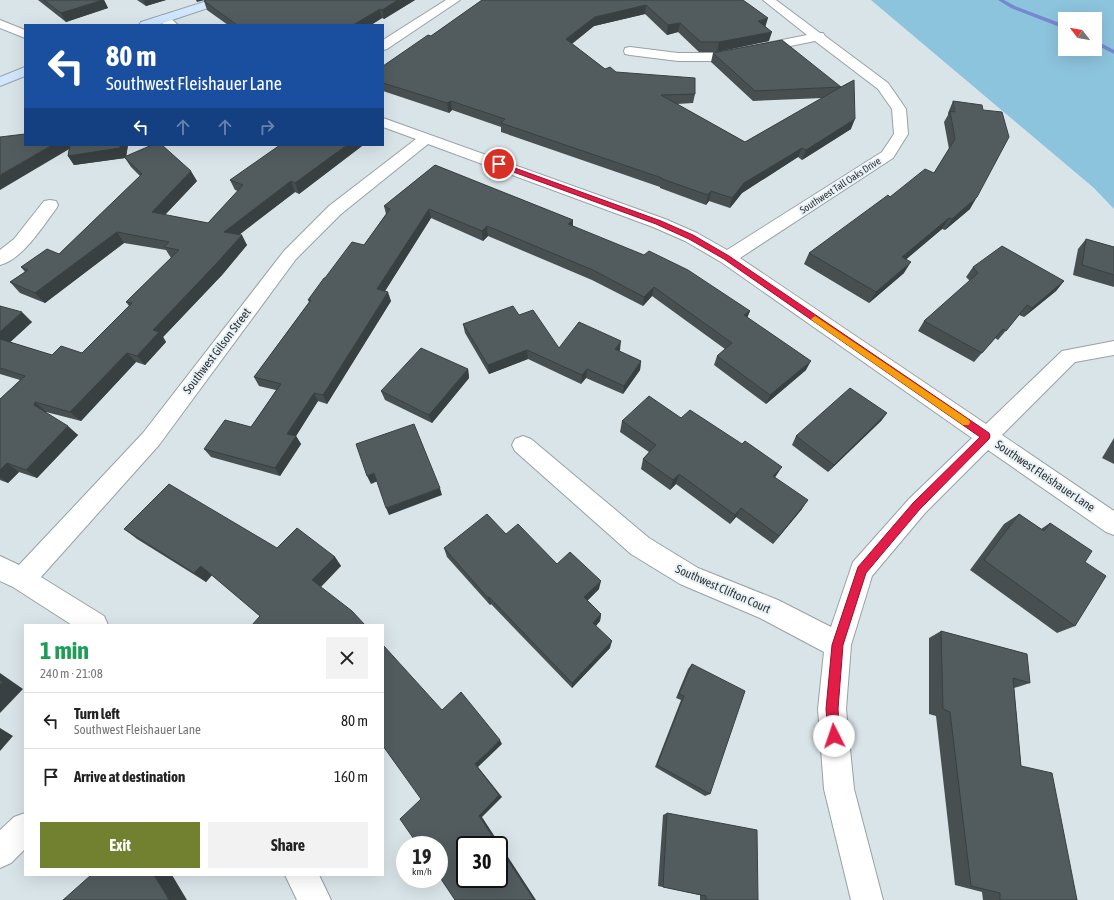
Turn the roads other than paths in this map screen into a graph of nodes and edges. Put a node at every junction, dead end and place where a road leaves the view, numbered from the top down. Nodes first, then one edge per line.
1 (222, 0) edge
2 (454, 0) edge
3 (769, 0) edge
4 (168, 22) edge
5 (0, 24) edge
6 (153, 24) edge
7 (24, 34) edge
8 (819, 36) junction
9 (384, 45) edge
10 (630, 51) dead end
11 (24, 71) edge
12 (0, 82) edge
13 (384, 122) edge
14 (426, 138) junction
15 (50, 205) dead end
16 (727, 258) junction
17 (0, 259) edge
18 (1114, 348) edge
19 (986, 436) junction
20 (523, 445) dead end
21 (1114, 524) edge
22 (0, 568) edge
23 (22, 579) junction
24 (93, 624) edge
25 (838, 645) junction
26 (24, 829) edge
27 (0, 852) edge
28 (302, 876) edge
29 (315, 900) edge
30 (867, 900) edge

1 - 4 street
2 - 9 street
3 - 8 street, Southwest Tall Oaks Drive
4 - 6 street
5 - 7 street
8 - 10 street
8 - 16 street, Southwest Tall Oaks Drive
11 - 12 street
13 - 14 street, Southwest Fleishauer Lane
14 - 16 street, Southwest Fleishauer Lane
14 - 23 street, Southwest Gilson Street
15 - 17 street
16 - 19 street, Southwest Fleishauer Lane
18 - 19 street
19 - 21 street, Southwest Fleishauer Lane
19 - 25 street
20 - 25 street, Southwest Clifton Court
22 - 23 street
23 - 24 street
25 - 30 street
26 - 27 street
28 - 29 street

